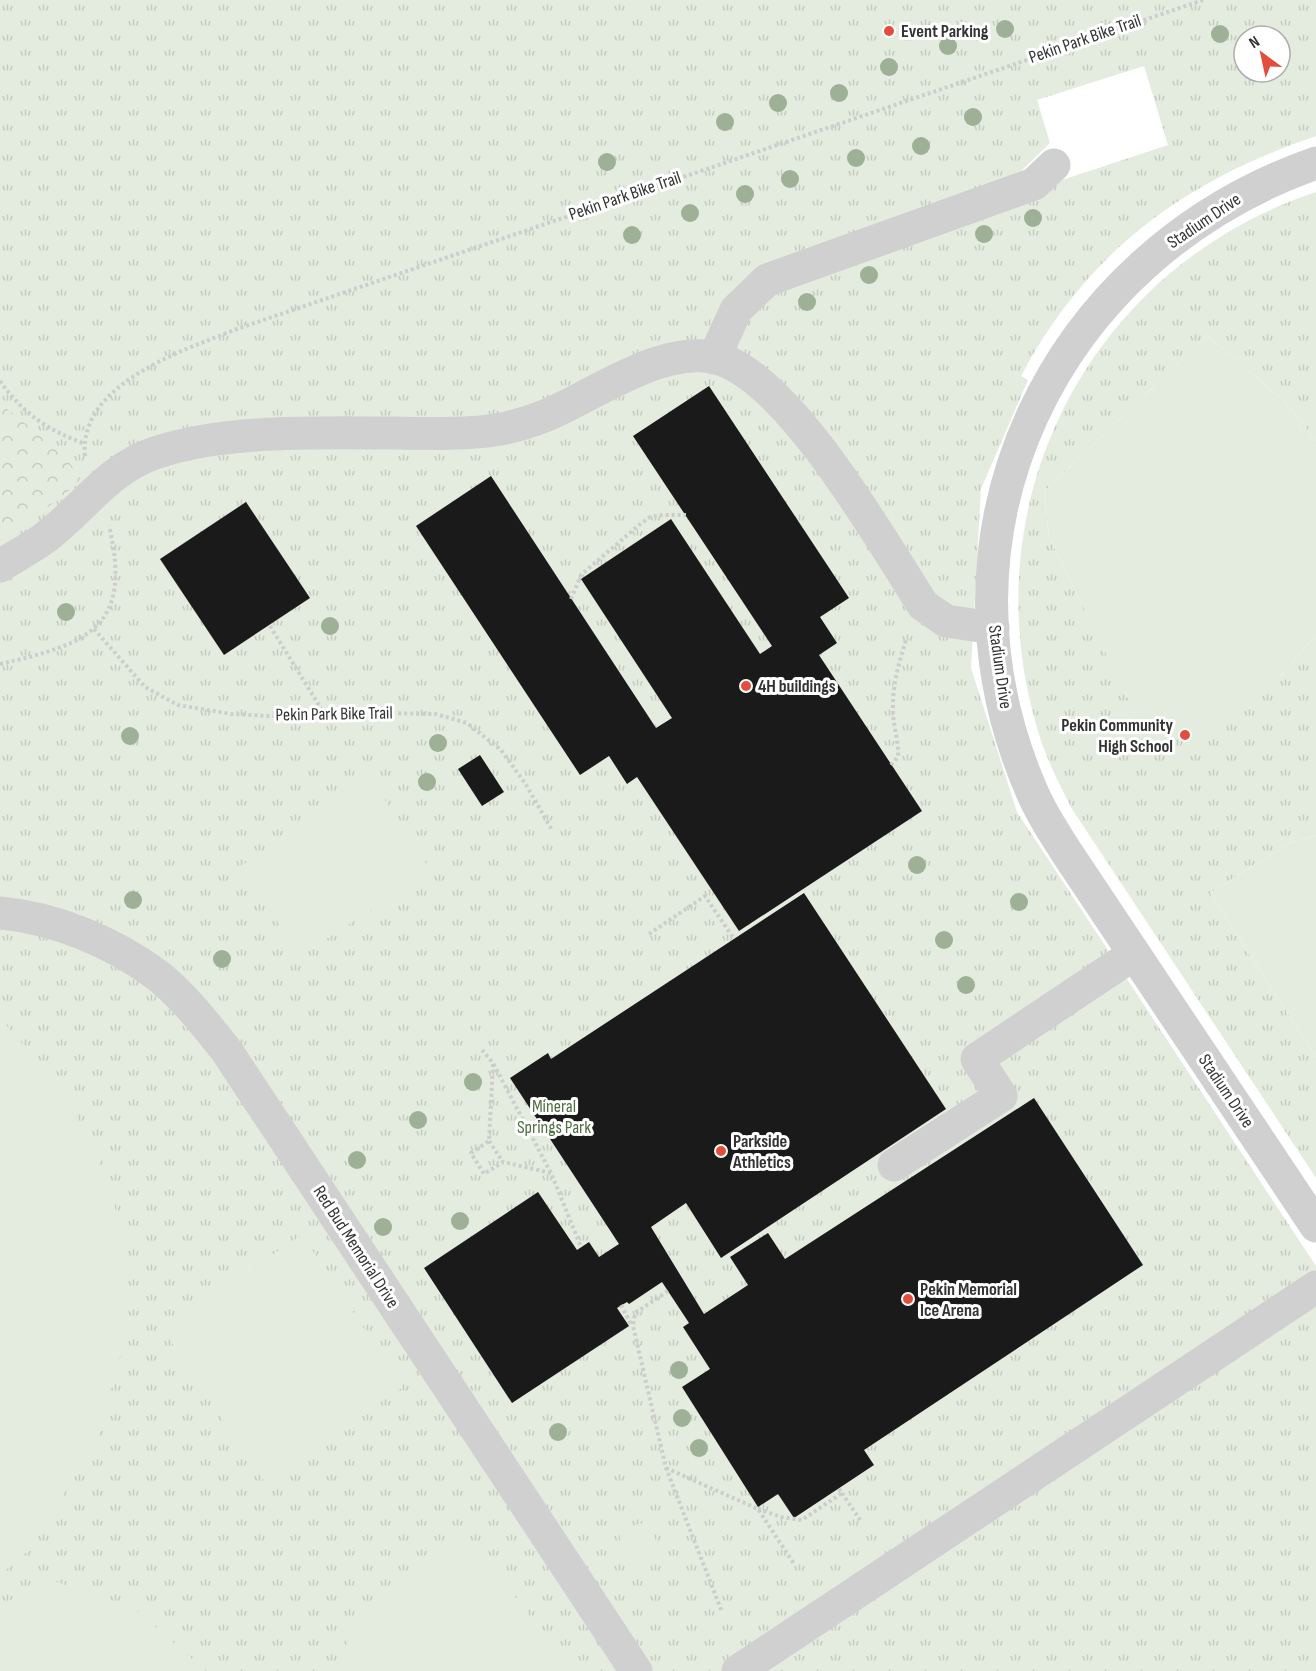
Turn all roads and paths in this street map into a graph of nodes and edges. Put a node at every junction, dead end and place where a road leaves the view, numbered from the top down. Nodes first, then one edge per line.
1 (1203, 0) edge
2 (1316, 163) edge
3 (1054, 165) dead end
4 (714, 358) junction
5 (0, 381) edge
6 (85, 444) junction
7 (96, 489) junction
8 (686, 515) dead end
9 (0, 566) edge
10 (571, 599) dead end
11 (270, 626) dead end
12 (993, 628) junction
13 (94, 629) junction
14 (906, 640) dead end
15 (0, 664) edge
16 (325, 715) junction
17 (891, 765) dead end
18 (552, 830) dead end
19 (0, 913) edge
20 (649, 934) dead end
21 (734, 939) dead end
22 (1134, 954) junction
23 (482, 1050) dead end
24 (493, 1063) junction
25 (489, 1141) junction
26 (502, 1161) junction
27 (894, 1165) dead end
28 (551, 1173) junction
29 (1316, 1226) edge
30 (581, 1247) dead end
31 (1316, 1287) edge
32 (668, 1291) dead end
33 (621, 1305) dead end
34 (633, 1326) junction
35 (666, 1468) junction
36 (758, 1509) junction
37 (860, 1520) dead end
38 (794, 1564) dead end
39 (722, 1612) dead end
40 (636, 1671) edge
41 (738, 1671) edge

1 - 6 path, Pekin Park Bike Trail
2 - 12 street, Stadium Drive
3 - 4 street
4 - 7 street
4 - 12 street
5 - 6 path
6 - 7 path
7 - 9 street
7 - 13 path
8 - 10 path
11 - 16 path
12 - 22 street, Stadium Drive
13 - 15 path
13 - 16 path, Pekin Park Bike Trail
14 - 17 path
16 - 18 path, Pekin Park Bike Trail
19 - 40 street, Red Bud Memorial Drive
20 - 21 path
22 - 27 street
22 - 29 street, Stadium Drive
23 - 24 path
24 - 25 path
24 - 28 path
25 - 26 path
25 - 26 path
26 - 28 path
28 - 30 path
31 - 41 street
32 - 34 path
33 - 34 path
34 - 35 path
35 - 36 path
35 - 39 path
36 - 37 path
36 - 38 path

